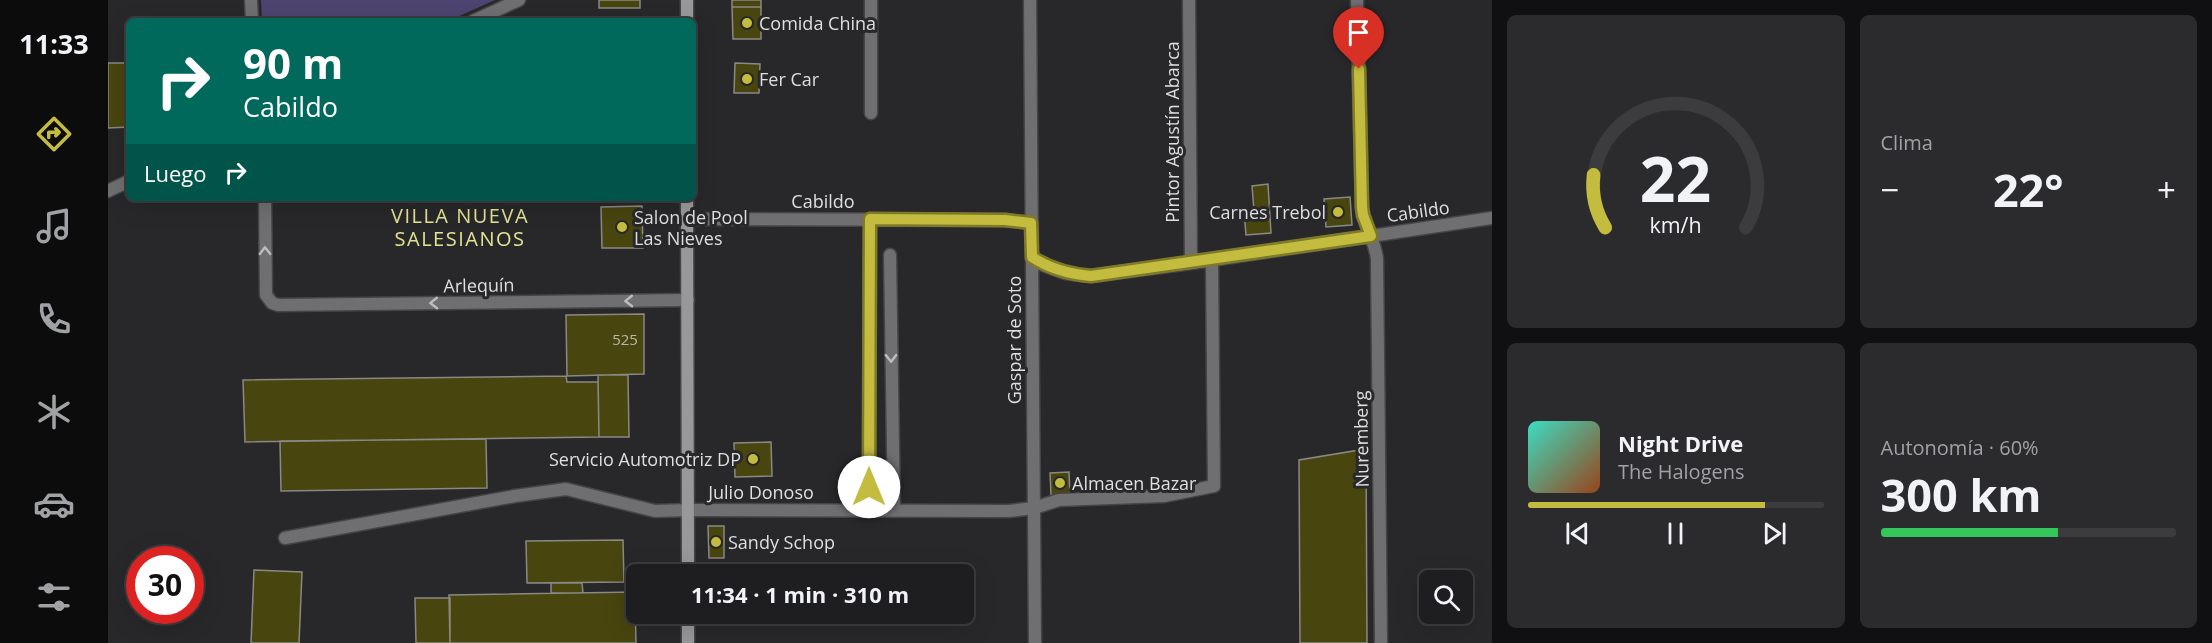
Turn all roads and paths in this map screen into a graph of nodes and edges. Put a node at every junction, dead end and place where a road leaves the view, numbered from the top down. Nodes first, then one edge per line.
1 (251, 0) edge
2 (519, 0) edge
3 (687, 0) edge
4 (871, 0) edge
5 (1030, 0) edge
6 (1189, 0) edge
7 (1357, 0) edge
8 (252, 18) edge
9 (480, 18) edge
10 (687, 18) edge
11 (871, 114) dead end
12 (126, 182) edge
13 (108, 191) edge
14 (265, 201) edge
15 (687, 201) edge
16 (1492, 218) edge
17 (687, 219) junction
18 (870, 219) junction
19 (1031, 223) junction
20 (1371, 236) junction
21 (890, 255) dead end
22 (1032, 257) junction
23 (1212, 260) junction
24 (1191, 263) junction
25 (688, 300) junction
26 (868, 300) junction
27 (891, 300) junction
28 (1034, 508) junction
29 (688, 510) junction
30 (869, 511) junction
31 (894, 511) junction
32 (285, 538) dead end
33 (688, 564) edge
34 (688, 624) edge
35 (688, 642) edge
36 (1035, 643) edge
37 (1381, 643) edge

1 - 8 street
2 - 9 street
3 - 10 main road
4 - 11 street
5 - 19 street, Gaspar de Soto
6 - 24 street, Pintor Agustín Abarca
7 - 20 street, Nuremberg
12 - 13 street
25 -> 14 street, Arlequín
15 - 17 main road
16 - 20 street, Cabildo
17 - 18 street, Cabildo
17 - 25 main road
18 - 19 street, Cabildo
18 - 26 street
19 - 22 street, Gaspar de Soto
20 - 23 street, Cabildo
20 - 37 street, Nuremberg
21 - 27 street
22 - 24 street, Cabildo
22 - 28 street, Gaspar de Soto
23 - 24 street, Cabildo
23 - 28 street
25 - 29 main road
26 - 27 street
26 - 30 street
27 -> 31 street
28 - 31 street, Julio Donoso
28 - 36 street, Gaspar de Soto
29 - 30 street, Julio Donoso
29 - 32 street, Julio Donoso
29 - 33 main road
30 - 31 street, Julio Donoso
34 - 35 main road

